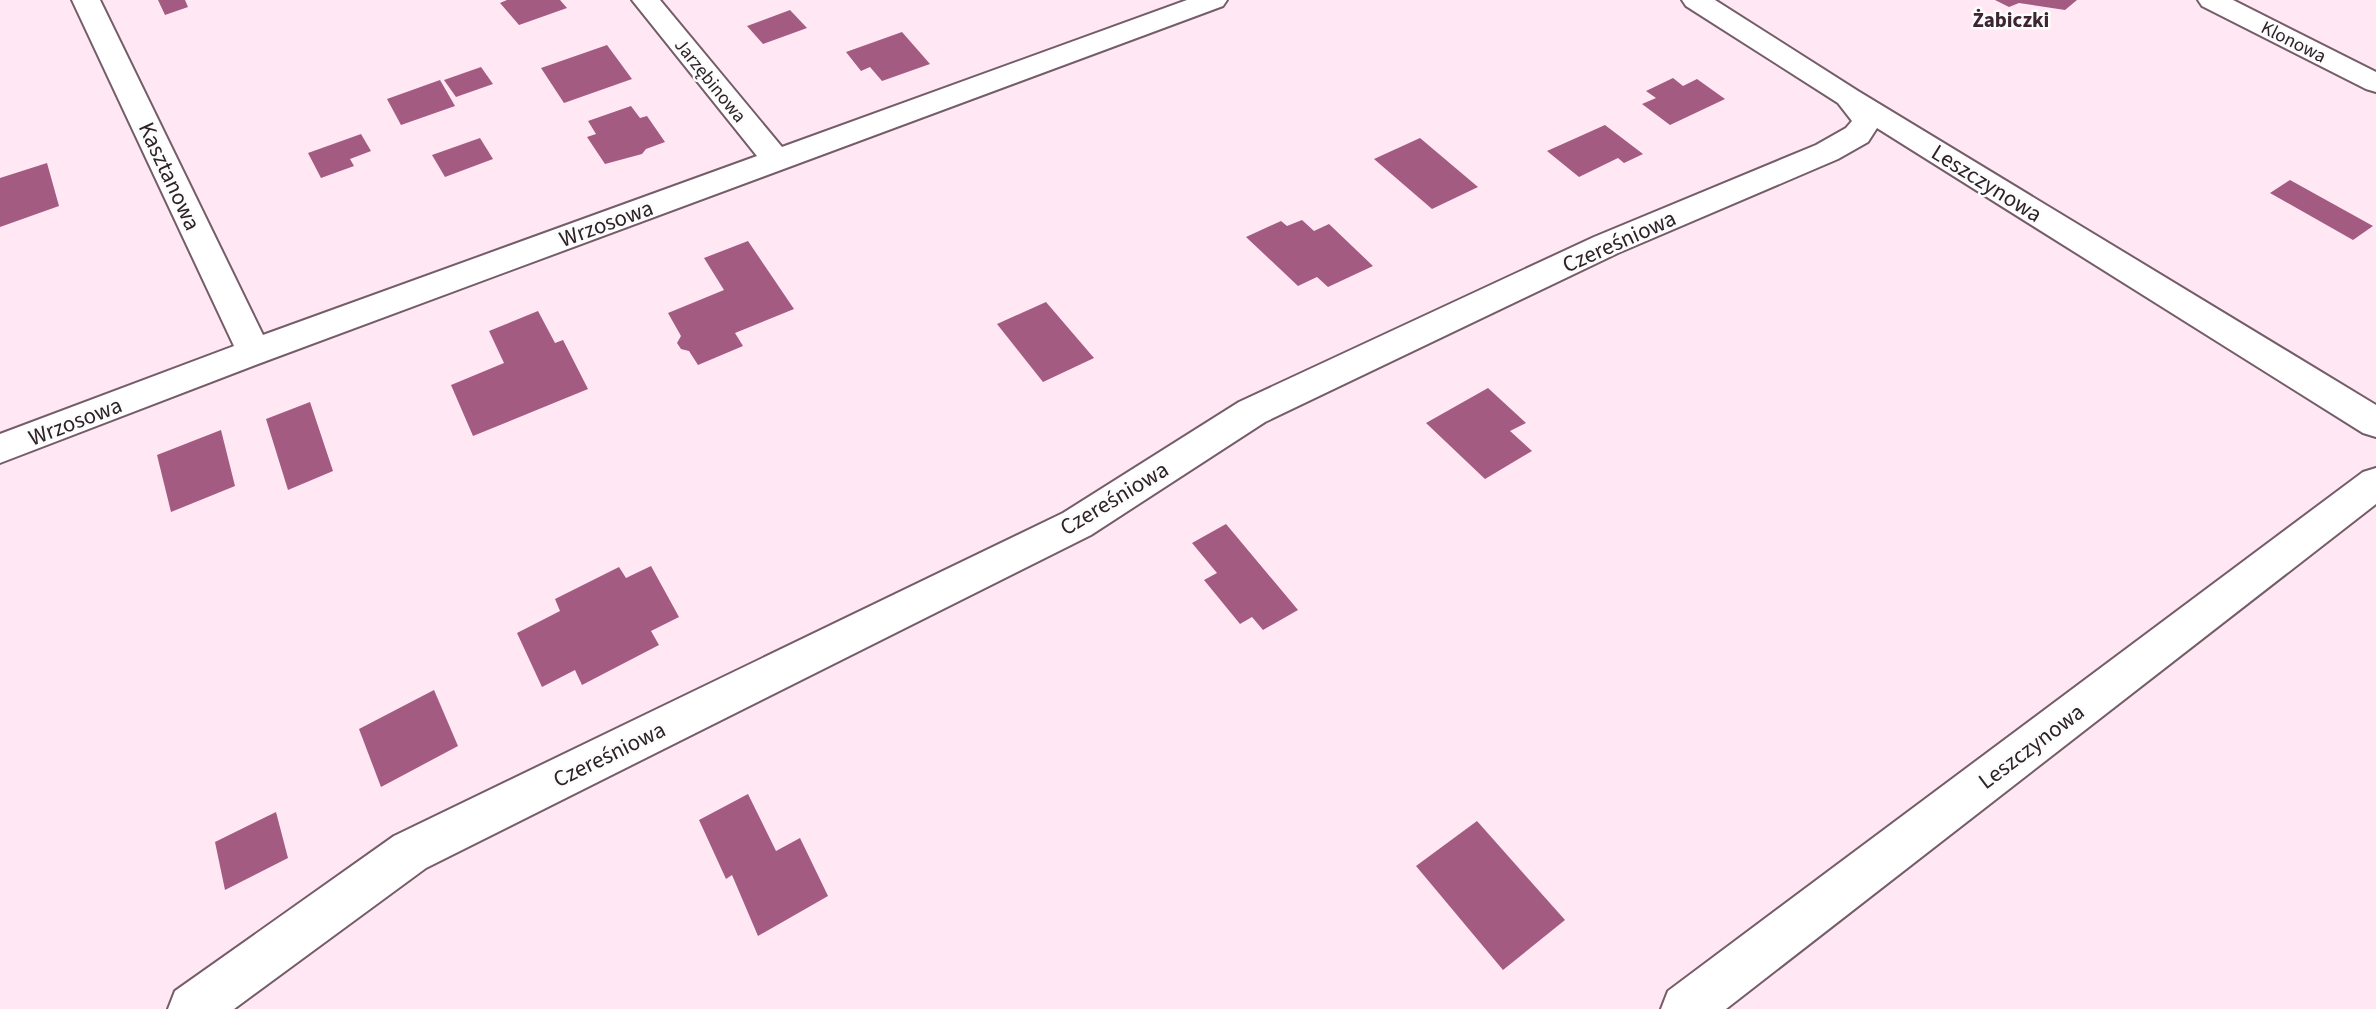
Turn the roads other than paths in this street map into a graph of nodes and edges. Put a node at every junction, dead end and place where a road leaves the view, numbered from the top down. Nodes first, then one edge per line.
1 (86, 0) edge
2 (646, 0) edge
3 (1213, 0) edge
4 (1696, 0) edge
5 (2212, 0) edge
6 (1170, 6) edge
7 (2376, 83) edge
8 (1848, 97) junction
9 (776, 160) junction
10 (254, 352) junction
11 (2376, 423) edge
12 (0, 449) edge
13 (2376, 483) edge
14 (193, 1009) edge
15 (1686, 1009) edge

1 - 10 street, Kasztanowa
2 - 9 street, Jarzębinowa
3 - 6 street, Wrzosowa
4 - 8 street, Czereśniowa
5 - 7 street, Klonowa
6 - 9 street, Wrzosowa
8 - 11 street, Leszczynowa
8 - 14 street, Czereśniowa
9 - 10 street, Wrzosowa
10 - 12 street, Wrzosowa
13 - 15 street, Leszczynowa

